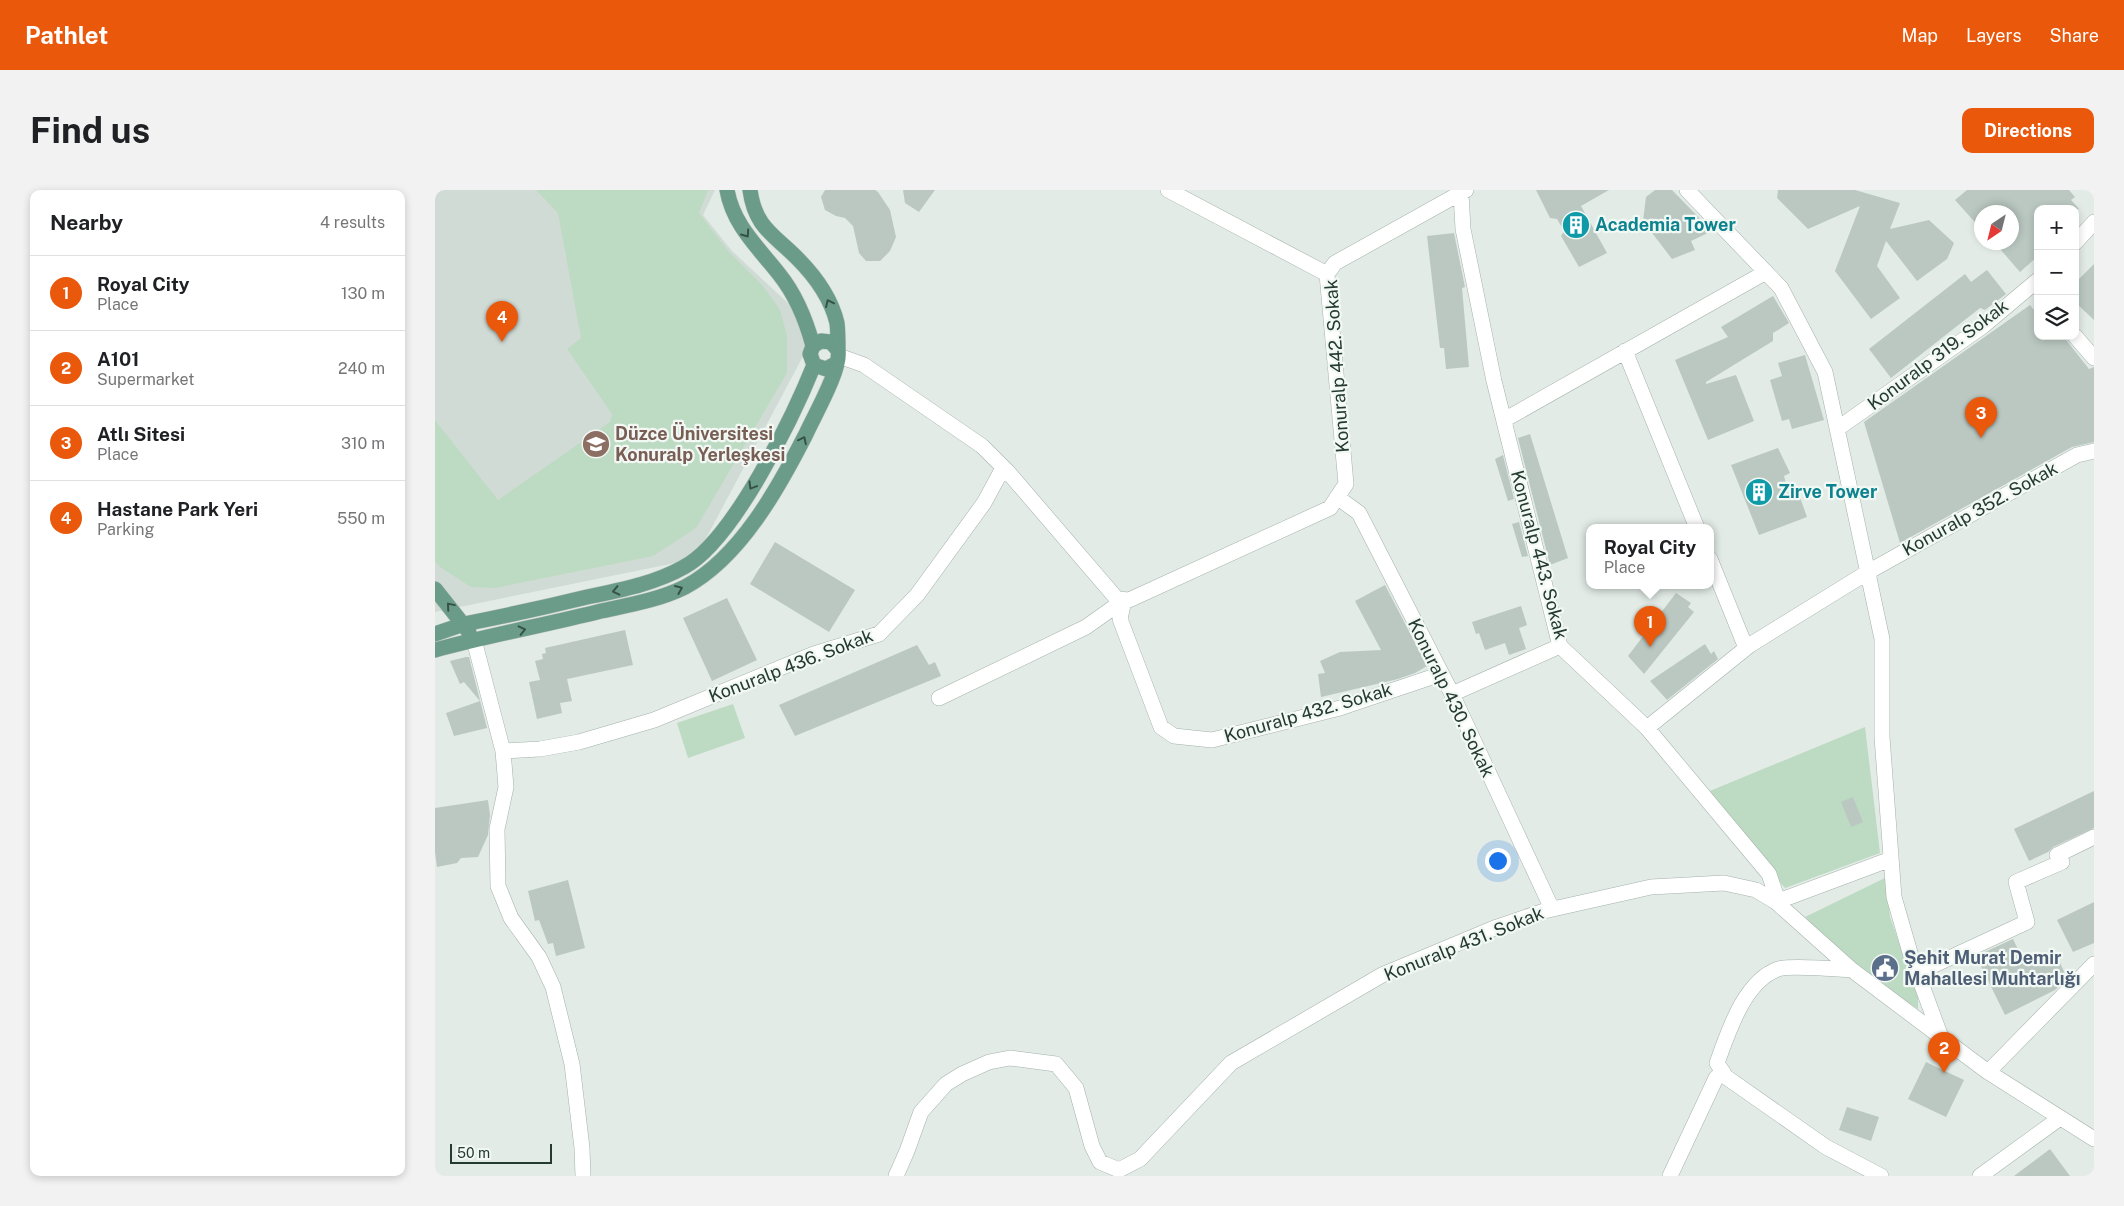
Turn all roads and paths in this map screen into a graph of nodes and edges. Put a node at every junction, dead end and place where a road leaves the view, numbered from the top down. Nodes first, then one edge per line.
1 (727, 190) edge
2 (750, 190) edge
3 (1168, 190) edge
4 (1687, 190) edge
5 (1463, 191) edge
6 (2094, 222) edge
7 (2079, 238) edge
8 (1766, 272) junction
9 (1327, 274) junction
10 (2034, 287) edge
11 (2078, 340) edge
12 (813, 346) junction
13 (1625, 352) junction
14 (838, 356) junction
15 (2094, 358) edge
16 (814, 365) junction
17 (1504, 420) junction
18 (1837, 429) junction
19 (2094, 451) edge
20 (1003, 468) junction
21 (1337, 497) junction
22 (1695, 524) edge
23 (1714, 569) edge
24 (1868, 572) junction
25 (435, 589) edge
26 (1124, 600) junction
27 (464, 624) junction
28 (435, 634) edge
29 (474, 640) junction
30 (1561, 646) junction
31 (1746, 648) junction
32 (435, 650) edge
33 (1441, 674) junction
34 (1452, 694) junction
35 (939, 698) dead end
36 (1647, 728) junction
37 (503, 751) junction
38 (2094, 837) edge
39 (1891, 859) junction
40 (1777, 902) junction
41 (1552, 909) junction
42 (2094, 964) edge
43 (1852, 970) junction
44 (1917, 973) junction
45 (1941, 1038) junction
46 (1723, 1072) junction
47 (1988, 1072) junction
48 (2060, 1118) junction
49 (2094, 1139) edge
50 (1114, 1173) edge
51 (583, 1176) edge
52 (896, 1176) edge
53 (1670, 1176) edge
54 (1881, 1176) edge
55 (1980, 1176) edge

1 -> 12 main road
14 -> 2 main road
3 - 9 street
4 - 8 street
5 - 9 street, Konuralp 442. Sokak
5 - 17 street, Konuralp 443. Sokak
6 - 7 street
8 - 13 street
8 - 18 street
9 - 21 street, Konuralp 442. Sokak
10 - 18 street, Konuralp 319. Sokak
11 - 15 street
12 - 14 main road
12 - 16 main road
13 - 17 street
13 - 22 street
14 - 16 main road
14 - 20 street
29 -> 14 main road
16 -> 27 main road
17 - 30 street, Konuralp 443. Sokak
18 - 24 street
19 - 24 street, Konuralp 352. Sokak
20 - 26 street
20 - 37 street, Konuralp 436. Sokak
21 - 26 street
21 - 33 street, Konuralp 430. Sokak
23 - 31 street
24 - 31 street, Konuralp 352. Sokak
24 - 39 street
27 -> 25 main road
26 - 33 street, Konuralp 432. Sokak
26 - 35 street
27 - 28 main road
27 - 29 main road
29 - 32 main road
29 - 37 street
30 - 34 street
30 - 36 street, Konuralp 443. Sokak
31 - 36 street, Konuralp 352. Sokak
33 - 34 street, Konuralp 430. Sokak
34 - 41 street, Konuralp 430. Sokak
36 - 40 street, Konuralp 443. Sokak
37 - 51 street
38 - 44 street
39 - 40 street
39 - 44 street
40 - 41 street, Konuralp 431. Sokak
40 - 43 street, Konuralp 431. Sokak
41 - 50 street, Konuralp 431. Sokak
42 - 47 street
43 - 45 street, Konuralp 431. Sokak
43 - 46 street
44 - 45 street
45 - 47 street, Konuralp 431. Sokak
46 - 53 street
46 - 54 street
47 - 48 street, Konuralp 431. Sokak
48 - 49 street, Konuralp 431. Sokak
48 - 55 street
50 - 52 street, Konuralp 431. Sokak

